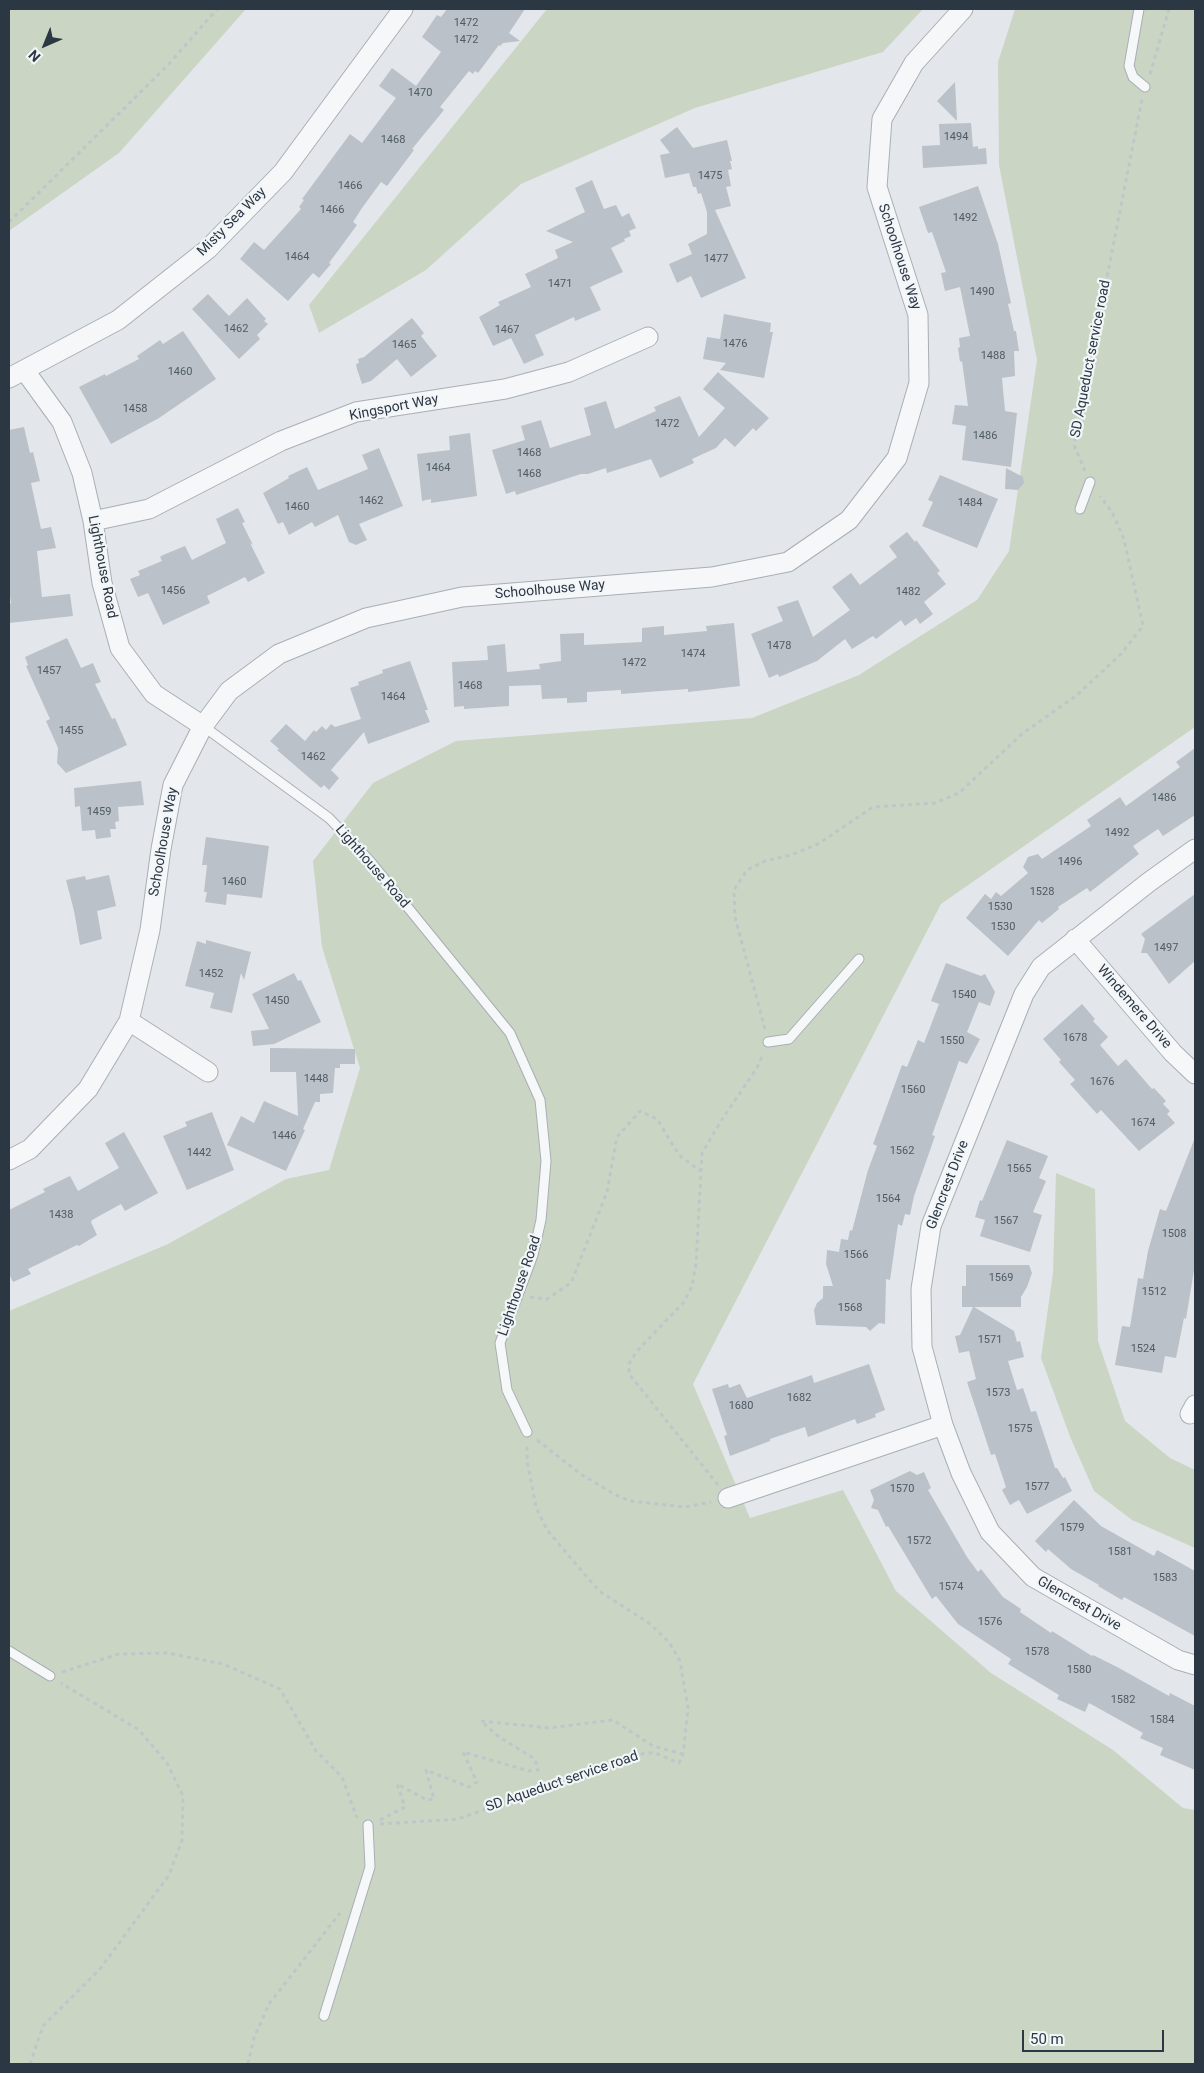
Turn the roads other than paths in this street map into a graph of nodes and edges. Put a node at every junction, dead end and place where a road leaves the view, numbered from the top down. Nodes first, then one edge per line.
1 (403, 9) edge
2 (964, 9) edge
3 (1139, 9) edge
4 (1146, 87) road end
5 (648, 337) dead end
6 (17, 374) edge
7 (1090, 482) road end
8 (1080, 509) dead end
9 (93, 521) junction
10 (204, 726) junction
11 (1195, 849) edge
12 (1075, 939) junction
13 (859, 959) dead end
14 (129, 1020) junction
15 (768, 1042) road end
16 (208, 1072) dead end
17 (1195, 1074) edge
18 (9, 1160) edge
19 (943, 1425) junction
20 (527, 1432) road end
21 (728, 1498) road end
22 (9, 1651) edge
23 (1195, 1665) edge
24 (50, 1676) road end
25 (364, 1826) road end
26 (324, 2016) dead end

1 - 6 street, Misty Sea Way
2 - 10 street, Schoolhouse Way
3 - 4 lane
5 - 9 street, Kingsport Way
6 - 9 street, Lighthouse Road
7 - 8 lane
9 - 10 street, Lighthouse Road
10 - 14 street, Schoolhouse Way
10 - 20 lane, Lighthouse Road
11 - 12 street, Glencrest Drive
12 - 17 street, Windemere Drive
12 - 19 street, Glencrest Drive
13 - 15 lane
14 - 16 street
14 - 18 street, Schoolhouse Way
19 - 21 street
19 - 23 street, Glencrest Drive
22 - 24 lane
25 - 26 lane

